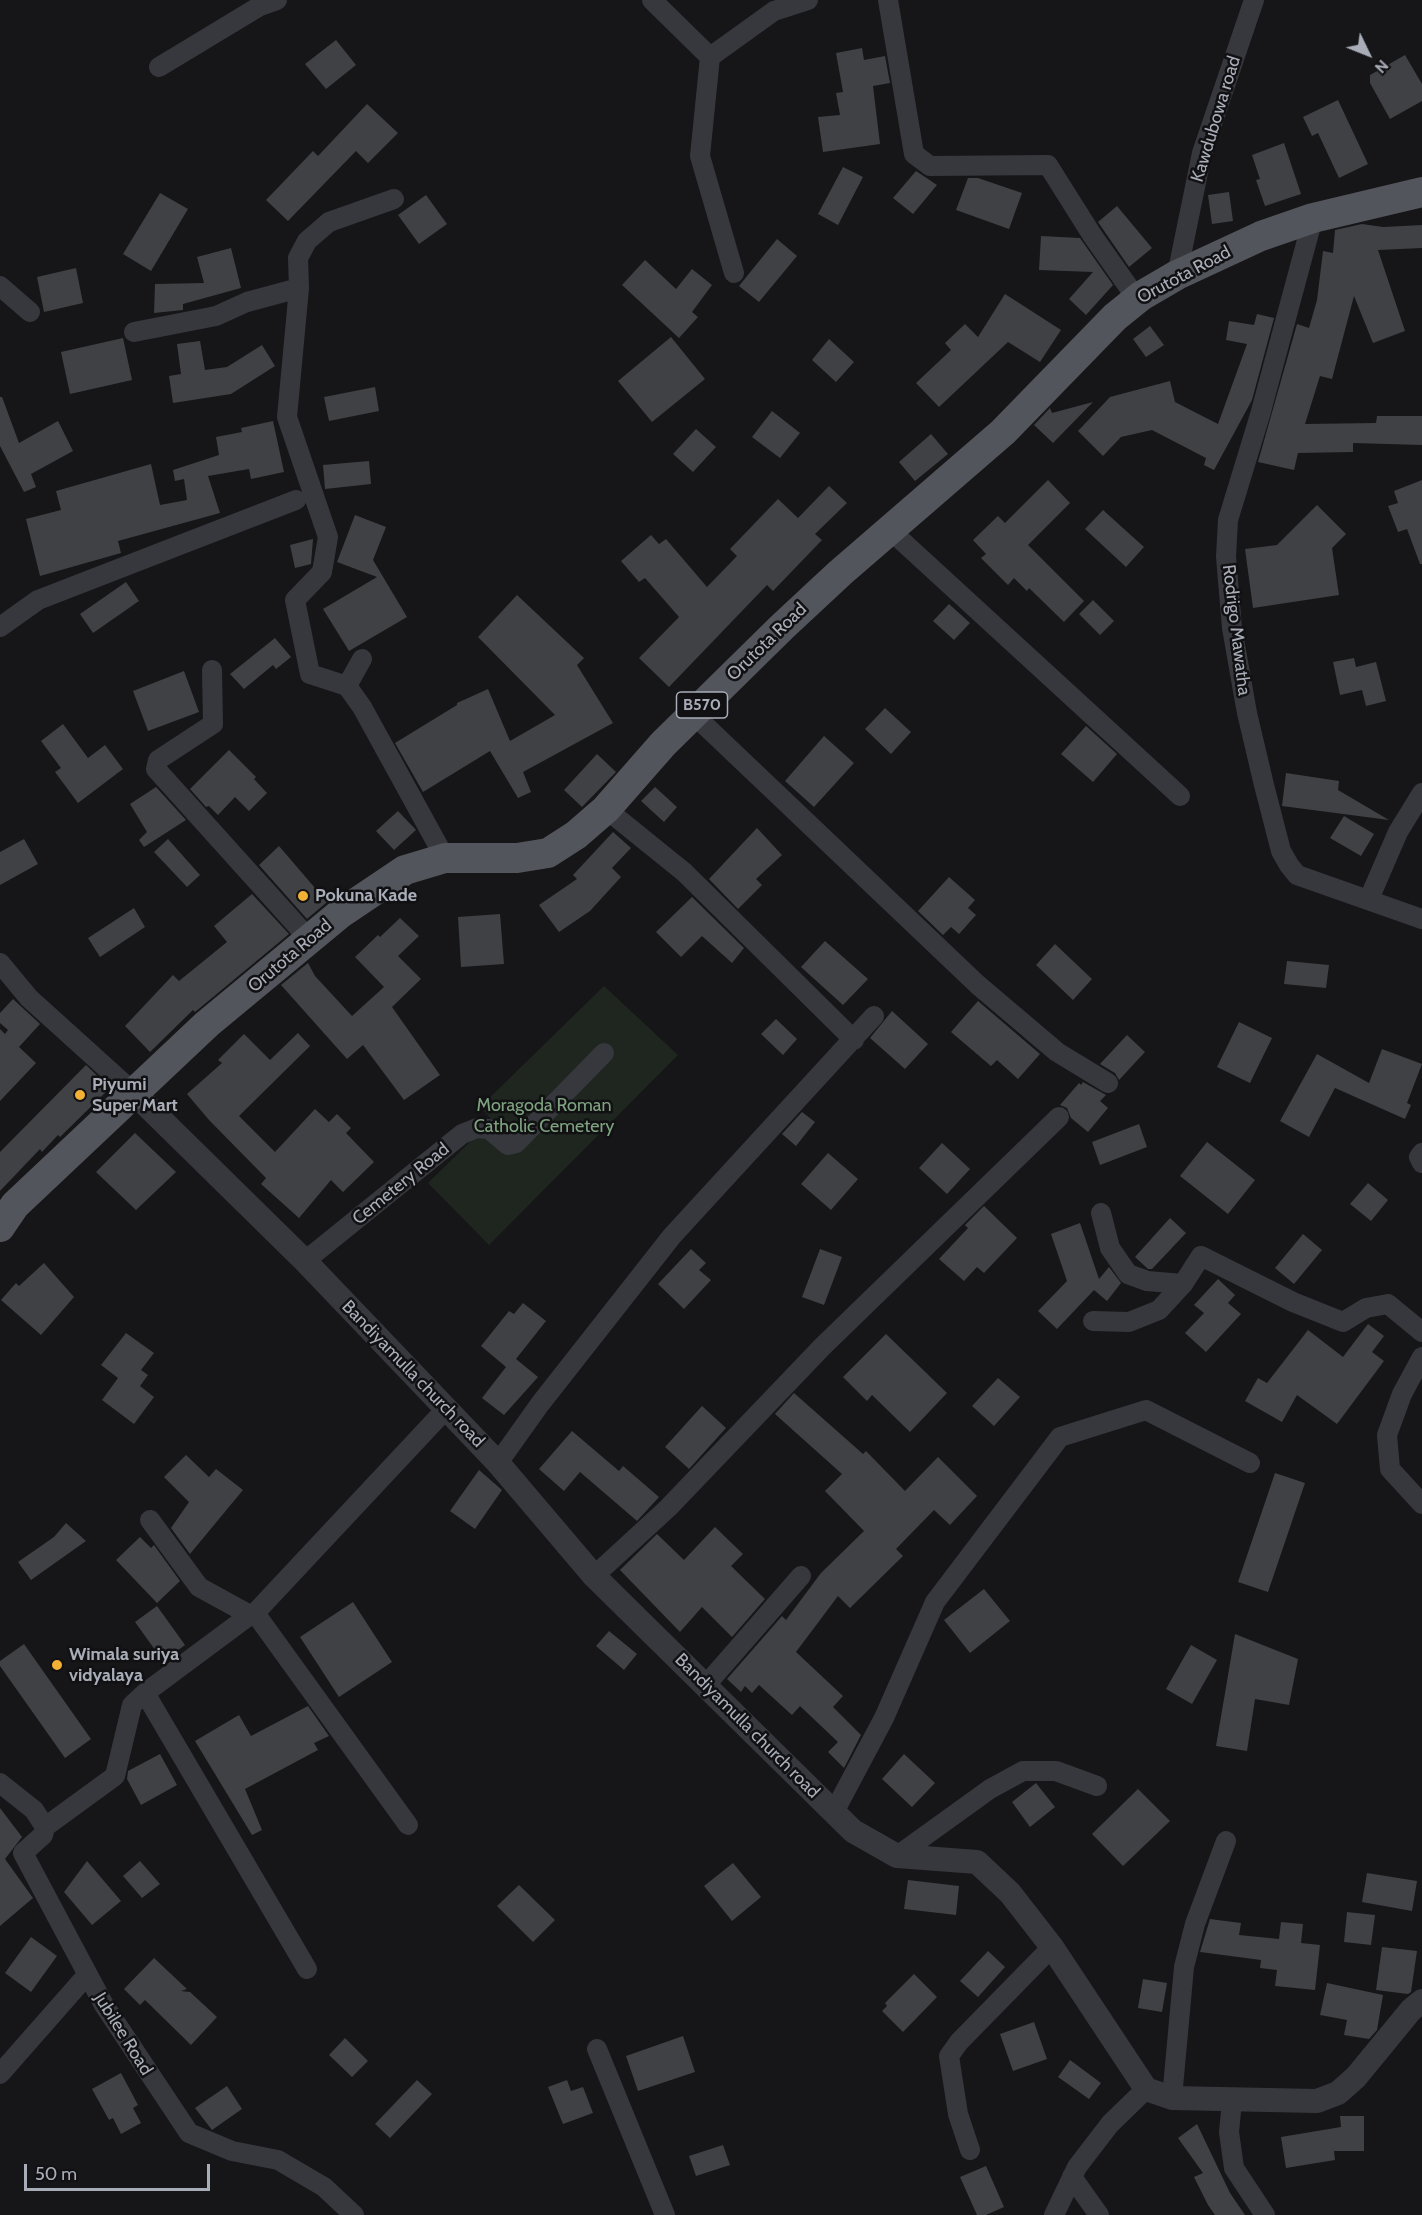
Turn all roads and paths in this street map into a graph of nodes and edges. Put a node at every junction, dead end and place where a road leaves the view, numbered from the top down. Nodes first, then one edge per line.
1 (277, 0) edge
2 (652, 0) edge
3 (808, 0) edge
4 (888, 0) edge
5 (1254, 0) edge
6 (710, 57) junction
7 (159, 67) dead end
8 (1422, 192) edge
9 (394, 199) dead end
10 (1313, 218) junction
11 (734, 273) dead end
12 (1177, 275) junction
13 (0, 286) edge
14 (299, 288) junction
15 (1137, 299) junction
16 (30, 312) dead end
17 (134, 332) dead end
18 (296, 500) dead end
19 (890, 530) junction
20 (0, 627) edge
21 (362, 659) dead end
22 (212, 670) dead end
23 (347, 686) junction
24 (693, 714) junction
25 (1422, 793) edge
26 (1180, 796) dead end
27 (606, 809) junction
28 (445, 858) junction
29 (1369, 899) junction
30 (1422, 919) edge
31 (310, 940) junction
32 (0, 963) edge
33 (874, 1016) dead end
34 (854, 1040) junction
35 (604, 1053) dead end
36 (1108, 1083) dead end
37 (133, 1092) junction
38 (1059, 1117) dead end
39 (1422, 1153) edge
40 (1422, 1163) edge
41 (1101, 1213) dead end
42 (0, 1227) edge
43 (305, 1261) junction
44 (1183, 1284) junction
45 (1093, 1321) dead end
46 (1422, 1332) edge
47 (1422, 1357) edge
48 (446, 1409) junction
49 (1250, 1462) dead end
50 (498, 1463) junction
51 (1422, 1504) edge
52 (150, 1520) dead end
53 (594, 1576) junction
54 (801, 1576) dead end
55 (252, 1614) junction
56 (705, 1686) junction
57 (145, 1693) junction
58 (0, 1784) edge
59 (1097, 1786) dead end
60 (834, 1812) junction
61 (408, 1825) dead end
62 (45, 1827) junction
63 (1226, 1841) dead end
64 (897, 1856) junction
65 (1052, 1947) junction
66 (307, 1969) dead end
67 (87, 1975) junction
68 (1422, 2001) edge
69 (597, 2049) dead end
70 (0, 2074) edge
71 (1146, 2089) junction
72 (1172, 2098) junction
73 (1232, 2101) junction
74 (970, 2150) dead end
75 (1072, 2177) junction
76 (354, 2215) edge
77 (665, 2215) edge
78 (1054, 2215) edge
79 (1099, 2215) edge
80 (1265, 2215) edge

1 - 7 street
2 - 6 street
3 - 6 street
4 - 15 street
5 - 12 street, Kawdubowa road
6 - 11 street
8 - 10 main road, Orutota Road / B570
9 - 14 street
10 - 12 main road, Orutota Road / B570
10 - 29 street, Rodrigo Mawatha
12 - 15 main road, Orutota Road / B570
13 - 16 street
14 - 17 street
14 - 23 street
15 - 19 main road, Orutota Road / B570
18 - 20 street
19 - 24 main road, Orutota Road / B570
19 - 26 street
21 - 23 street
22 - 31 street
23 - 28 street
24 - 27 main road, Orutota Road / B570
24 - 36 street
25 - 29 street
27 - 28 main road, Orutota Road / B570
27 - 34 street
28 - 31 main road, Orutota Road / B570
29 - 30 street, Rodrigo Mawatha
31 - 37 main road, Orutota Road / B570
32 - 37 street
33 - 34 street
34 - 50 street
35 - 43 street, Cemetery Road
37 - 42 main road, Orutota Road / B570
37 - 43 street, Bandiyamulla church road
38 - 53 street
39 - 40 street
41 - 44 street
43 - 48 street, Bandiyamulla church road
44 - 45 street
44 - 46 street
47 - 51 street
48 - 50 street, Bandiyamulla church road
48 - 55 street
49 - 60 street
50 - 53 street, Bandiyamulla church road
52 - 55 street
53 - 56 street, Bandiyamulla church road
54 - 56 street
55 - 57 street
55 - 61 street
56 - 60 street, Bandiyamulla church road
57 - 62 street
57 - 66 street
58 - 62 street
59 - 64 street
60 - 64 street, Bandiyamulla church road
62 - 67 street, Jubilee Road
63 - 72 street
64 - 65 street, Bandiyamulla church road
65 - 71 street, Bandiyamulla church road
65 - 74 street
67 - 70 street
67 - 76 street, Jubilee Road
68 - 73 street
69 - 77 street
71 - 72 street
71 - 75 street
72 - 73 street
73 - 80 street
75 - 78 street
75 - 79 street

